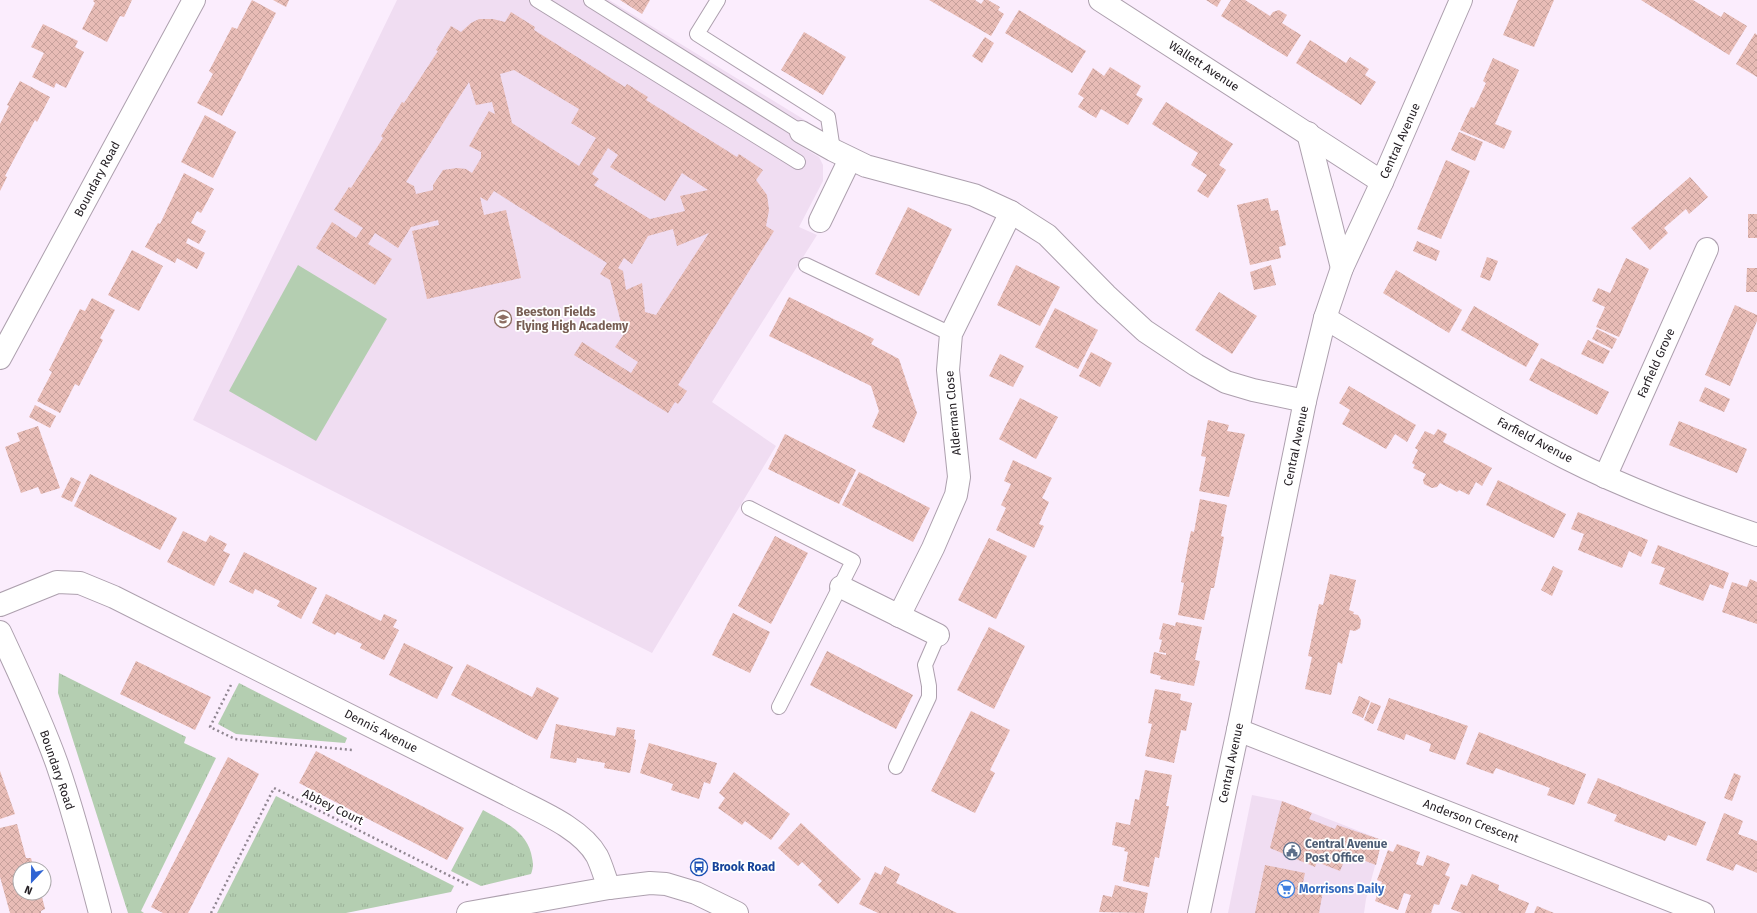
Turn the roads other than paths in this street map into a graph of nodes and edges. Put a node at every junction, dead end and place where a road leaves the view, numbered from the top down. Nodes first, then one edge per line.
1 (194, 0) edge
2 (537, 0) edge
3 (591, 0) edge
4 (718, 0) edge
5 (1100, 0) edge
6 (1461, 0) edge
7 (801, 132) joint
8 (1308, 133) junction
9 (841, 154) junction
10 (798, 162) dead end
11 (1382, 182) junction
12 (1011, 212) junction
13 (820, 221) dead end
14 (1707, 249) dead end
15 (806, 265) dead end
16 (1342, 268) junction
17 (1325, 318) junction
18 (951, 334) junction
19 (0, 358) edge
20 (1305, 402) junction
21 (1605, 477) junction
22 (749, 508) dead end
23 (1757, 535) edge
24 (841, 587) junction
25 (0, 605) edge
26 (899, 616) junction
27 (0, 632) edge
28 (938, 635) joint
29 (780, 707) dead end
30 (1238, 730) junction
31 (896, 767) dead end
32 (609, 888) junction
33 (100, 913) edge
34 (468, 913) edge
35 (737, 913) edge
36 (1199, 913) edge
37 (1703, 913) edge

1 - 19 street, Boundary Road
2 - 10 lane
3 - 7 lane
4 - 9 lane
5 - 8 street, Wallett Avenue
6 - 11 street, Central Avenue
7 - 9 street
8 - 11 street, Wallett Avenue
8 - 16 street
9 - 12 street
9 - 13 street
11 - 16 street, Central Avenue
12 - 18 street, Alderman Close
12 - 20 street
14 - 21 street, Farfield Grove
15 - 18 lane
16 - 17 street, Central Avenue
17 - 20 street, Central Avenue
17 - 21 street, Farfield Avenue
18 - 26 street, Alderman Close
20 - 30 street, Central Avenue
21 - 23 street, Farfield Avenue
22 - 24 lane
24 - 26 street
24 - 29 lane
25 - 32 street, Dennis Avenue
26 - 28 street
27 - 33 street, Boundary Road
28 - 31 lane
30 - 36 street, Central Avenue
30 - 37 street, Anderson Crescent
32 - 34 street
32 - 35 street

